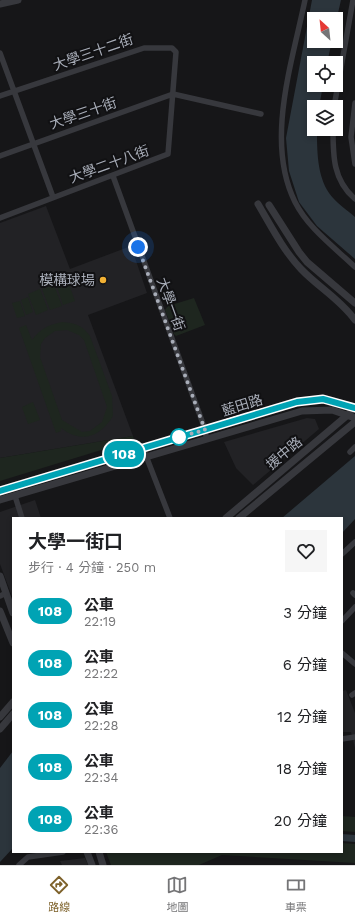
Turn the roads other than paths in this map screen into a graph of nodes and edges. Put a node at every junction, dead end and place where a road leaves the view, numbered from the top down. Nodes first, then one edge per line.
1 (18, 0) edge
2 (305, 0) edge
3 (353, 0) edge
4 (0, 4) edge
5 (0, 53) edge
6 (15, 91) junction
7 (174, 94) junction
8 (0, 96) edge
9 (335, 100) edge
10 (355, 103) edge
11 (261, 114) dead end
12 (334, 136) edge
13 (34, 142) junction
14 (0, 156) edge
15 (355, 164) edge
16 (113, 176) junction
17 (53, 197) junction
18 (355, 199) edge
19 (258, 204) dead end
20 (269, 205) dead end
21 (0, 218) edge
22 (355, 267) edge
23 (355, 303) edge
24 (355, 320) edge
25 (354, 406) edge
26 (352, 417) edge
27 (355, 422) edge
28 (205, 430) junction
29 (207, 439) junction
30 (355, 447) edge
31 (143, 448) junction
32 (350, 452) dead end
33 (146, 457) junction
34 (0, 491) edge
35 (15, 496) junction
36 (0, 500) edge
37 (22, 517) edge
38 (170, 517) edge
39 (227, 517) edge
40 (240, 517) edge
41 (355, 542) edge
42 (343, 553) edge
43 (0, 576) edge
44 (3, 594) edge
45 (355, 607) edge
46 (0, 611) edge
47 (12, 611) edge
48 (343, 620) edge
49 (12, 641) edge
50 (343, 654) edge
51 (355, 664) edge
52 (12, 703) edge
53 (12, 715) edge
54 (0, 717) edge
55 (0, 729) edge
56 (355, 737) edge
57 (343, 739) edge
58 (56, 853) edge
59 (87, 853) edge
60 (99, 853) edge
61 (19, 865) edge
62 (92, 865) edge
63 (103, 865) edge

1 - 4 street
2 - 22 street
3 - 9 street
5 - 6 street
6 - 7 street, 大學三十二街
6 - 8 street, 大學三十二街
6 - 13 street
7 - 11 street
7 - 13 street, 大學三十街
7 - 16 street, 大學二十八街
10 - 15 street
12 - 18 street
13 - 14 street, 大學三十街
13 - 17 street
16 - 17 street, 大學二十八街
16 - 28 street, 大學一街
17 - 21 street, 大學二十八街
19 - 24 street
20 - 23 street
25 - 26 street, 援中路
25 - 28 street, 藍田路
26 - 29 street, 藍田路
26 - 39 street, 援中路
27 - 40 street, 援中路
28 - 29 street, 大學一街
28 - 31 street, 藍田路
29 - 33 street, 藍田路
30 - 32 street
31 - 33 street
31 - 34 street, 藍田路
33 - 35 street, 藍田路
33 - 38 street
35 - 36 street, 藍田路
35 - 37 street
41 - 42 street
43 - 44 street
44 - 47 street
45 - 48 street
46 - 49 street
50 - 51 street
52 - 54 street
53 - 55 street
56 - 57 street
58 - 61 street
59 - 62 street
60 - 63 street

